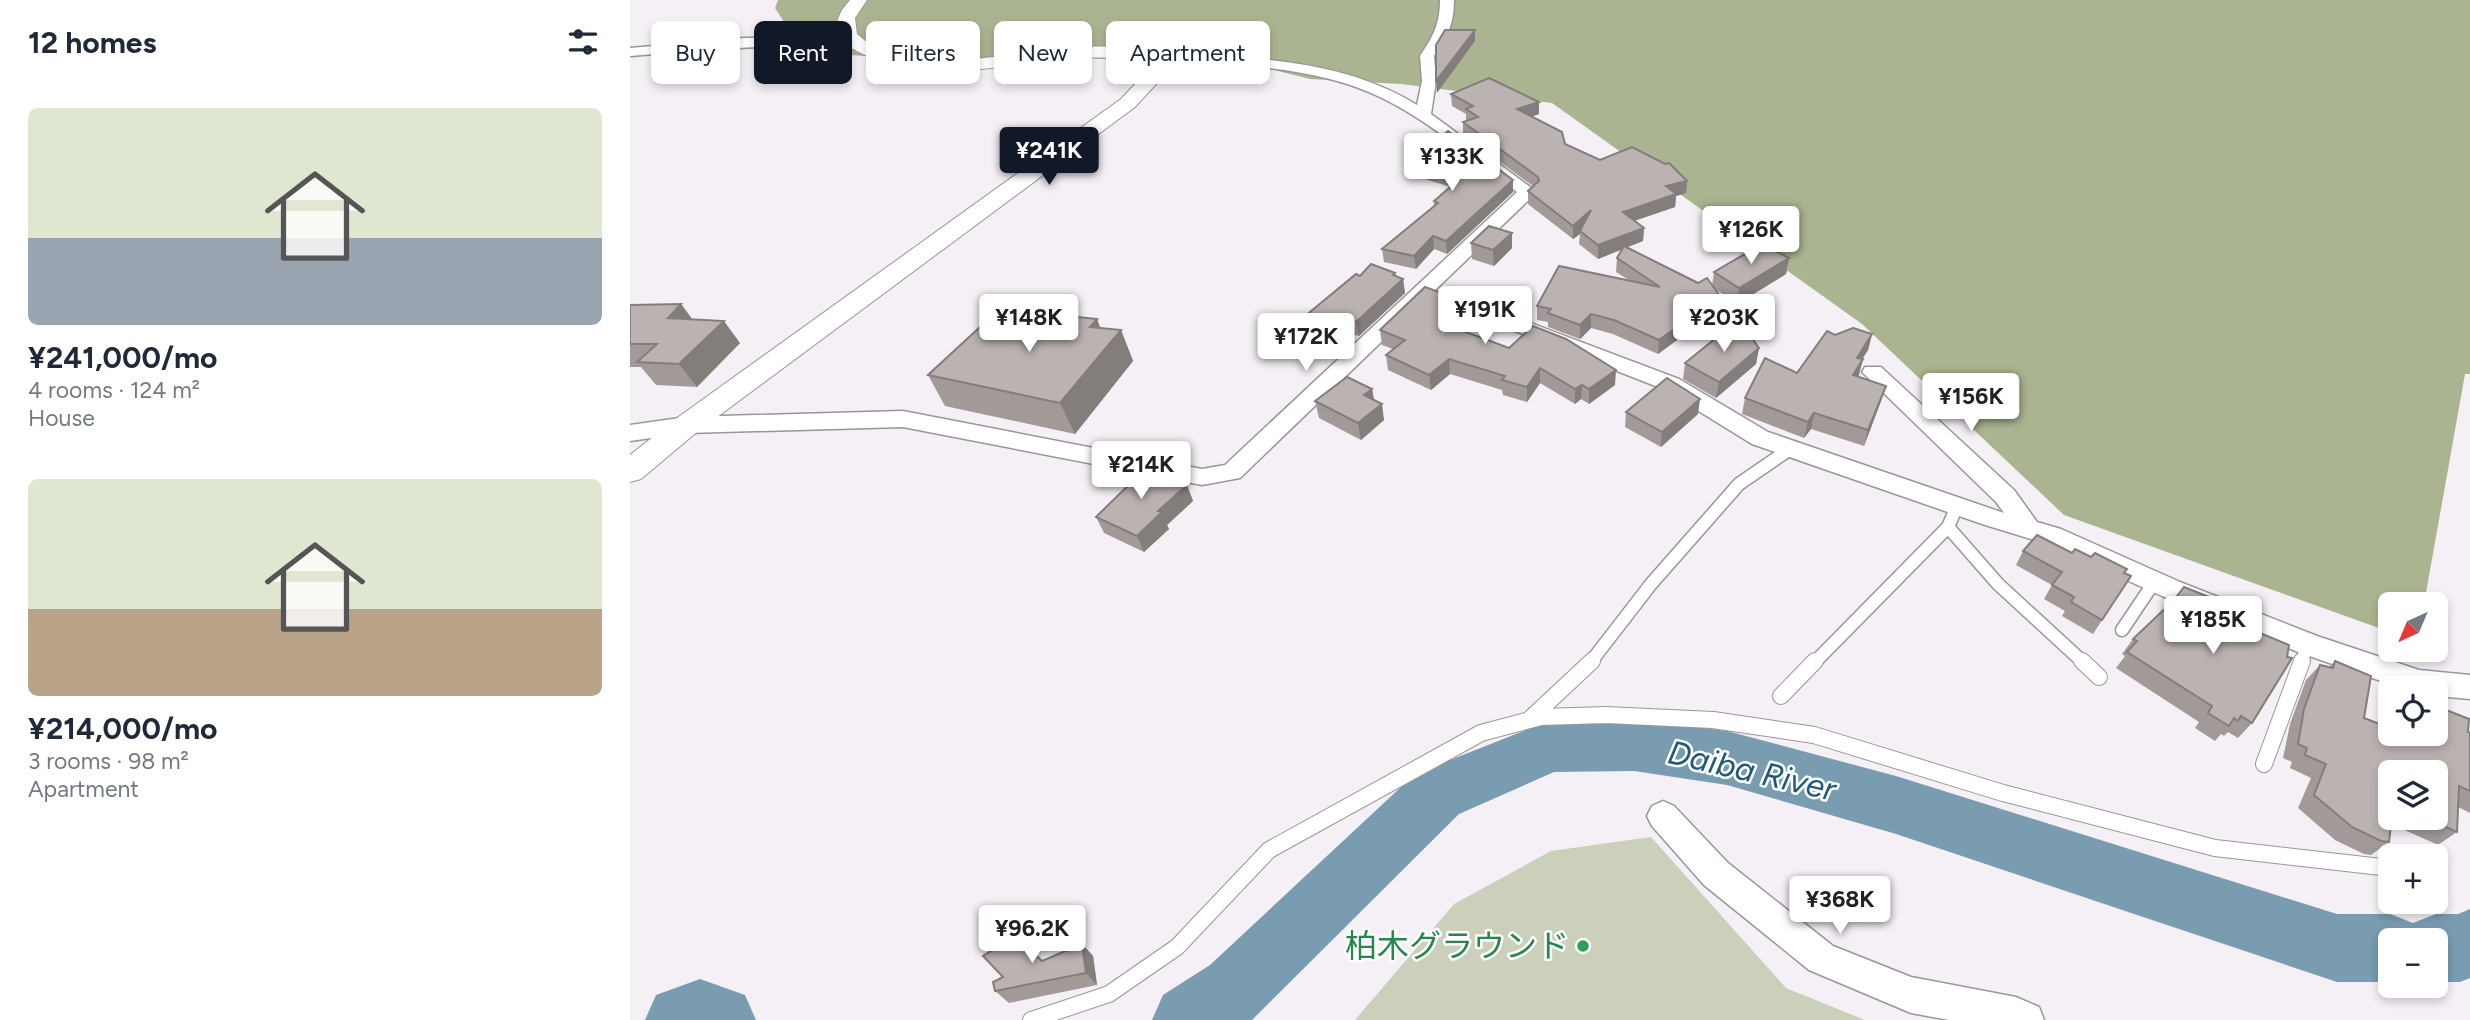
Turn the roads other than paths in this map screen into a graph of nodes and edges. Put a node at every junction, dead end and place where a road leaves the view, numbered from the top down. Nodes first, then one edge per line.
1 (859, 0) edge
2 (1447, 0) edge
3 (859, 45) junction
4 (630, 52) edge
5 (1106, 54) edge
6 (1270, 68) edge
7 (1146, 84) edge
8 (1423, 115) junction
9 (1423, 289) junction
10 (1873, 372) dead end
11 (687, 425) junction
12 (630, 433) edge
13 (1790, 449) junction
14 (630, 471) edge
15 (1953, 516) junction
16 (2028, 529) junction
17 (2155, 581) junction
18 (2122, 631) dead end
19 (2308, 644) junction
20 (2099, 677) dead end
21 (2470, 687) edge
22 (1781, 696) dead end
23 (1529, 720) junction
24 (2264, 764) dead end
25 (1663, 816) dead end
26 (2378, 867) edge
27 (1031, 1020) edge
28 (2026, 1020) edge

1 - 3 street
2 - 8 street
3 - 4 street
3 - 5 street
6 - 8 street
7 - 11 street
8 - 9 street
9 - 11 street
9 - 13 street
10 - 16 street
11 - 12 street
11 - 14 street
13 - 15 street
13 - 23 lane
15 - 16 street
15 - 20 lane
15 - 22 lane
16 - 17 street
17 - 18 lane
17 - 19 street
19 - 21 street
19 - 24 lane
23 - 26 lane
23 - 27 lane
25 - 28 street

